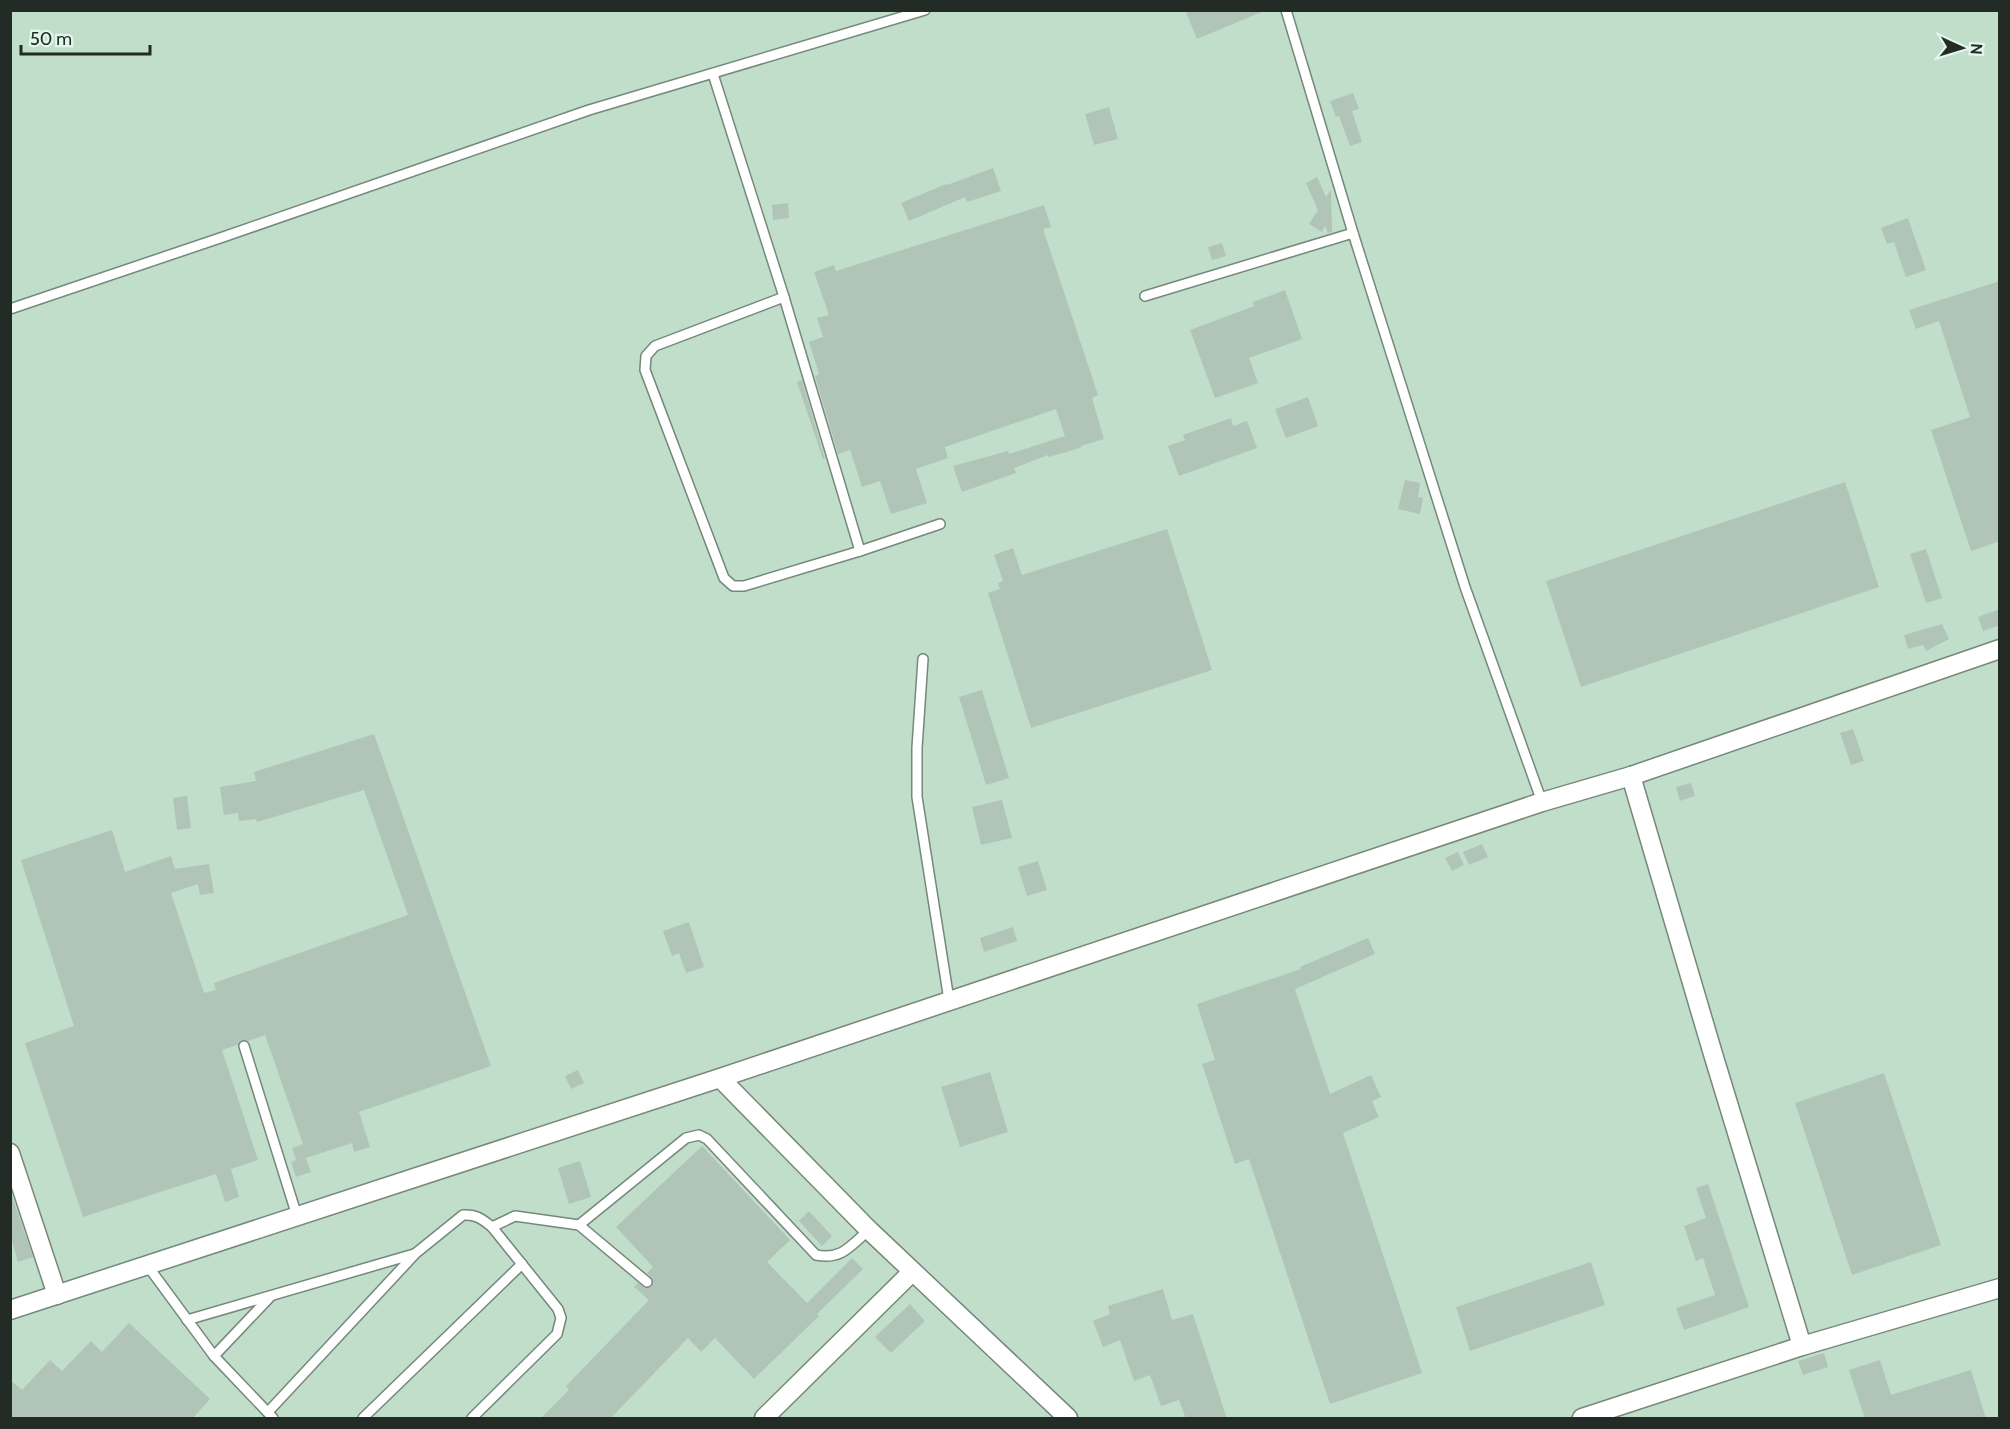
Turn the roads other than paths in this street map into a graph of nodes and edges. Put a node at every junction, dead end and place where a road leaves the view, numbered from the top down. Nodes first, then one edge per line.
1 (925, 10) edge
2 (1287, 10) edge
3 (713, 74) junction
4 (1353, 233) junction
5 (1144, 296) dead end
6 (784, 297) junction
7 (10, 309) edge
8 (940, 524) dead end
9 (860, 551) junction
10 (2000, 649) edge
11 (923, 659) dead end
12 (1631, 776) junction
13 (1542, 802) junction
14 (949, 1000) junction
15 (244, 1047) dead end
16 (720, 1078) junction
17 (10, 1153) edge
18 (297, 1216) junction
19 (579, 1224) junction
20 (492, 1227) junction
21 (869, 1230) junction
22 (417, 1253) junction
23 (522, 1264) junction
24 (147, 1265) junction
25 (912, 1272) junction
26 (647, 1282) dead end
27 (2000, 1288) edge
28 (57, 1295) junction
29 (272, 1295) junction
30 (10, 1310) edge
31 (187, 1320) junction
32 (1802, 1346) junction
33 (214, 1356) junction
34 (270, 1415) edge
35 (363, 1419) edge
36 (472, 1419) edge
37 (764, 1419) edge
38 (1068, 1419) edge
39 (1581, 1419) edge

1 - 3 lane
2 - 4 lane
3 - 6 lane
3 - 7 lane
4 - 5 lane
4 - 13 lane
6 - 9 lane
6 - 9 lane
8 - 9 lane
10 - 12 street
11 - 14 lane
12 - 13 street
12 - 32 street
13 - 14 street
14 - 16 street
15 - 18 lane
16 - 18 street
16 - 21 street
17 - 28 street
18 - 24 street
19 - 20 lane
19 - 21 lane
19 - 26 lane
20 - 22 lane
20 - 23 lane
21 - 25 street
22 - 29 lane
22 - 34 lane
23 - 35 lane
23 - 36 lane
24 - 28 street
24 - 31 lane
25 - 37 street
25 - 38 street
27 - 32 street
28 - 30 street
29 - 31 lane
29 - 33 lane
31 - 33 lane
32 - 39 street
33 - 34 lane

